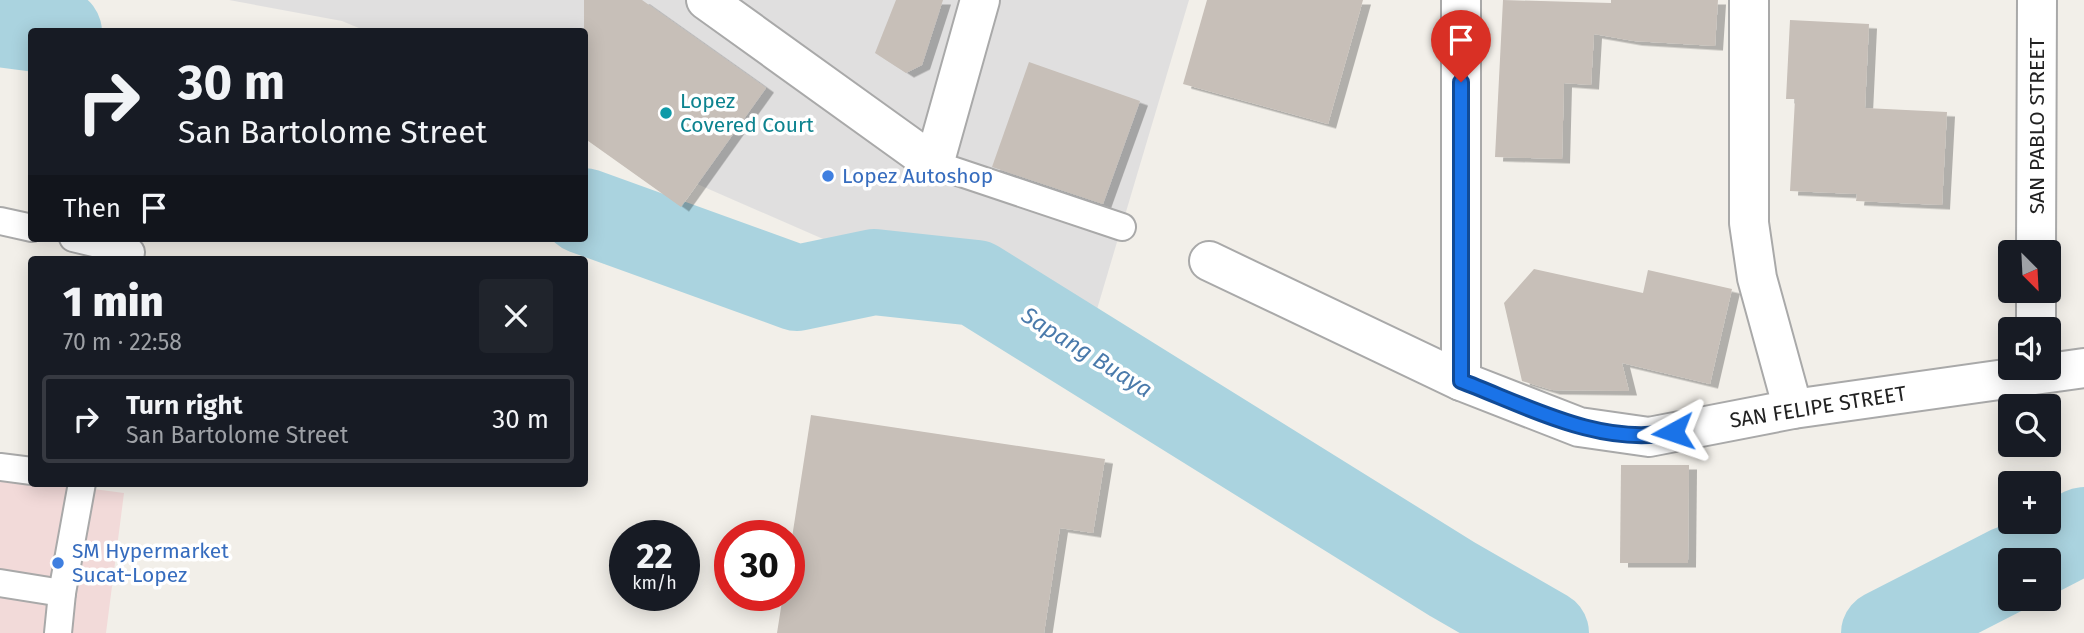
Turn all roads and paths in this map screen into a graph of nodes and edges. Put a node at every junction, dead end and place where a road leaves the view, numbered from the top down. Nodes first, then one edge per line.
1 (706, 0) edge
2 (980, 0) edge
3 (1461, 0) edge
4 (1749, 0) edge
5 (2037, 0) edge
6 (934, 164) junction
7 (0, 221) edge
8 (28, 227) edge
9 (1122, 227) dead end
10 (2036, 240) edge
11 (90, 242) edge
12 (130, 256) edge
13 (1209, 261) dead end
14 (2084, 368) edge
15 (2061, 369) edge
16 (1998, 377) edge
17 (1461, 381) junction
18 (1793, 409) junction
19 (0, 467) edge
20 (28, 470) edge
21 (81, 487) edge
22 (0, 583) edge
23 (62, 593) junction
24 (58, 633) edge

1 - 6 street
2 - 6 street
3 - 17 street
4 - 18 street
5 - 10 street, SAN PABLO STREET
6 - 9 lane
7 - 8 lane
11 - 12 lane
13 - 17 street, SAN FELIPE STREET
14 - 15 street, SAN FELIPE STREET
16 - 18 street, SAN FELIPE STREET
17 - 18 street, SAN FELIPE STREET
19 - 20 lane
21 - 23 lane
22 - 23 lane
23 - 24 lane

